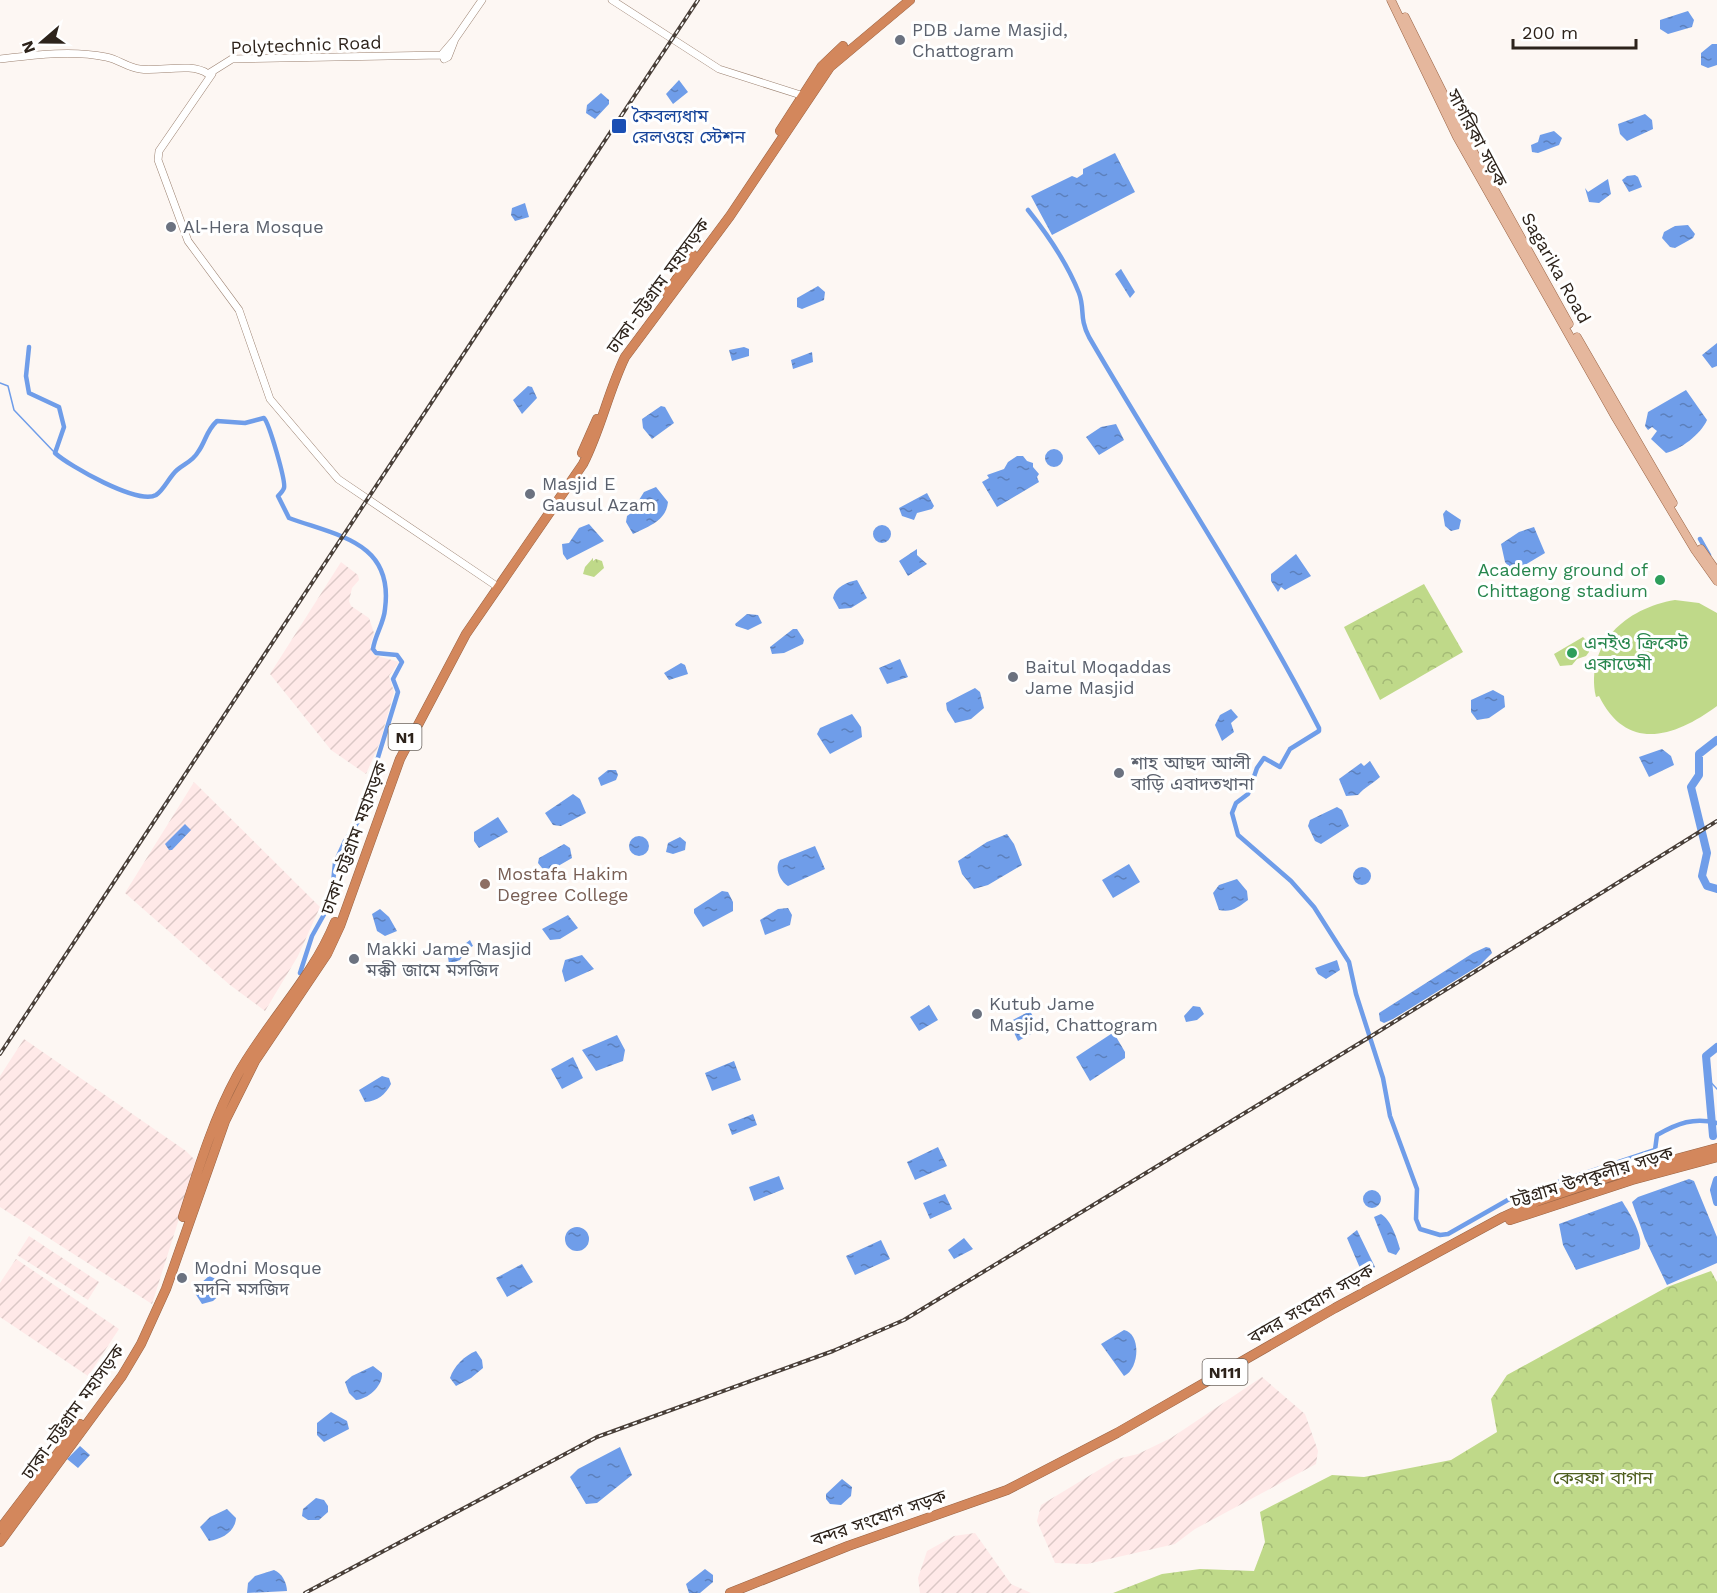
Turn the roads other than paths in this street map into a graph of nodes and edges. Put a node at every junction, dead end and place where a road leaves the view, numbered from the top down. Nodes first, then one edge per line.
1 (482, 0) edge
2 (612, 0) edge
3 (901, 0) edge
4 (910, 0) edge
5 (1391, 0) edge
6 (1396, 0) edge
7 (0, 59) edge
8 (212, 74) junction
9 (807, 97) junction
10 (1542, 286) joint
11 (1601, 385) junction
12 (1696, 548) junction
13 (1717, 572) edge
14 (1717, 581) edge
15 (495, 585) junction
16 (426, 703) junction
17 (1717, 1148) edge
18 (1717, 1157) edge
19 (1478, 1231) junction
20 (0, 1529) edge
21 (0, 1542) edge
22 (730, 1593) edge

1 - 8 street, Polytechnic Road
2 - 9 street
3 - 9 highway, ঢাকা-চট্টগ্রাম মহাসড়ক / N1
4 - 9 highway, ঢাকা-চট্টগ্রাম মহাসড়ক / N1
5 - 10 main road, সাগরিকা সড়ক
6 - 11 main road, Sagarika Road
7 - 8 street, Polytechnic Road
8 - 15 street
9 - 15 highway, ঢাকা-চট্টগ্রাম মহাসড়ক / N1
9 - 16 highway, ঢাকা-চট্টগ্রাম মহাসড়ক / N1
10 - 11 main road, Sagarika Road
11 - 12 main road, Sagarika Road
12 - 13 main road
12 - 14 main road
15 - 16 highway, ঢাকা-চট্টগ্রাম মহাসড়ক / N1
16 - 20 highway, ঢাকা-চট্টগ্রাম মহাসড়ক / N1
16 - 21 highway, ঢাকা-চট্টগ্রাম মহাসড়ক / N1
17 - 19 highway, বন্দর সংযোগ সড়ক / N111
18 - 19 highway, চট্টগ্রাম উপকূলীয় সড়ক / N111
19 - 22 highway, বন্দর সংযোগ সড়ক / N111

